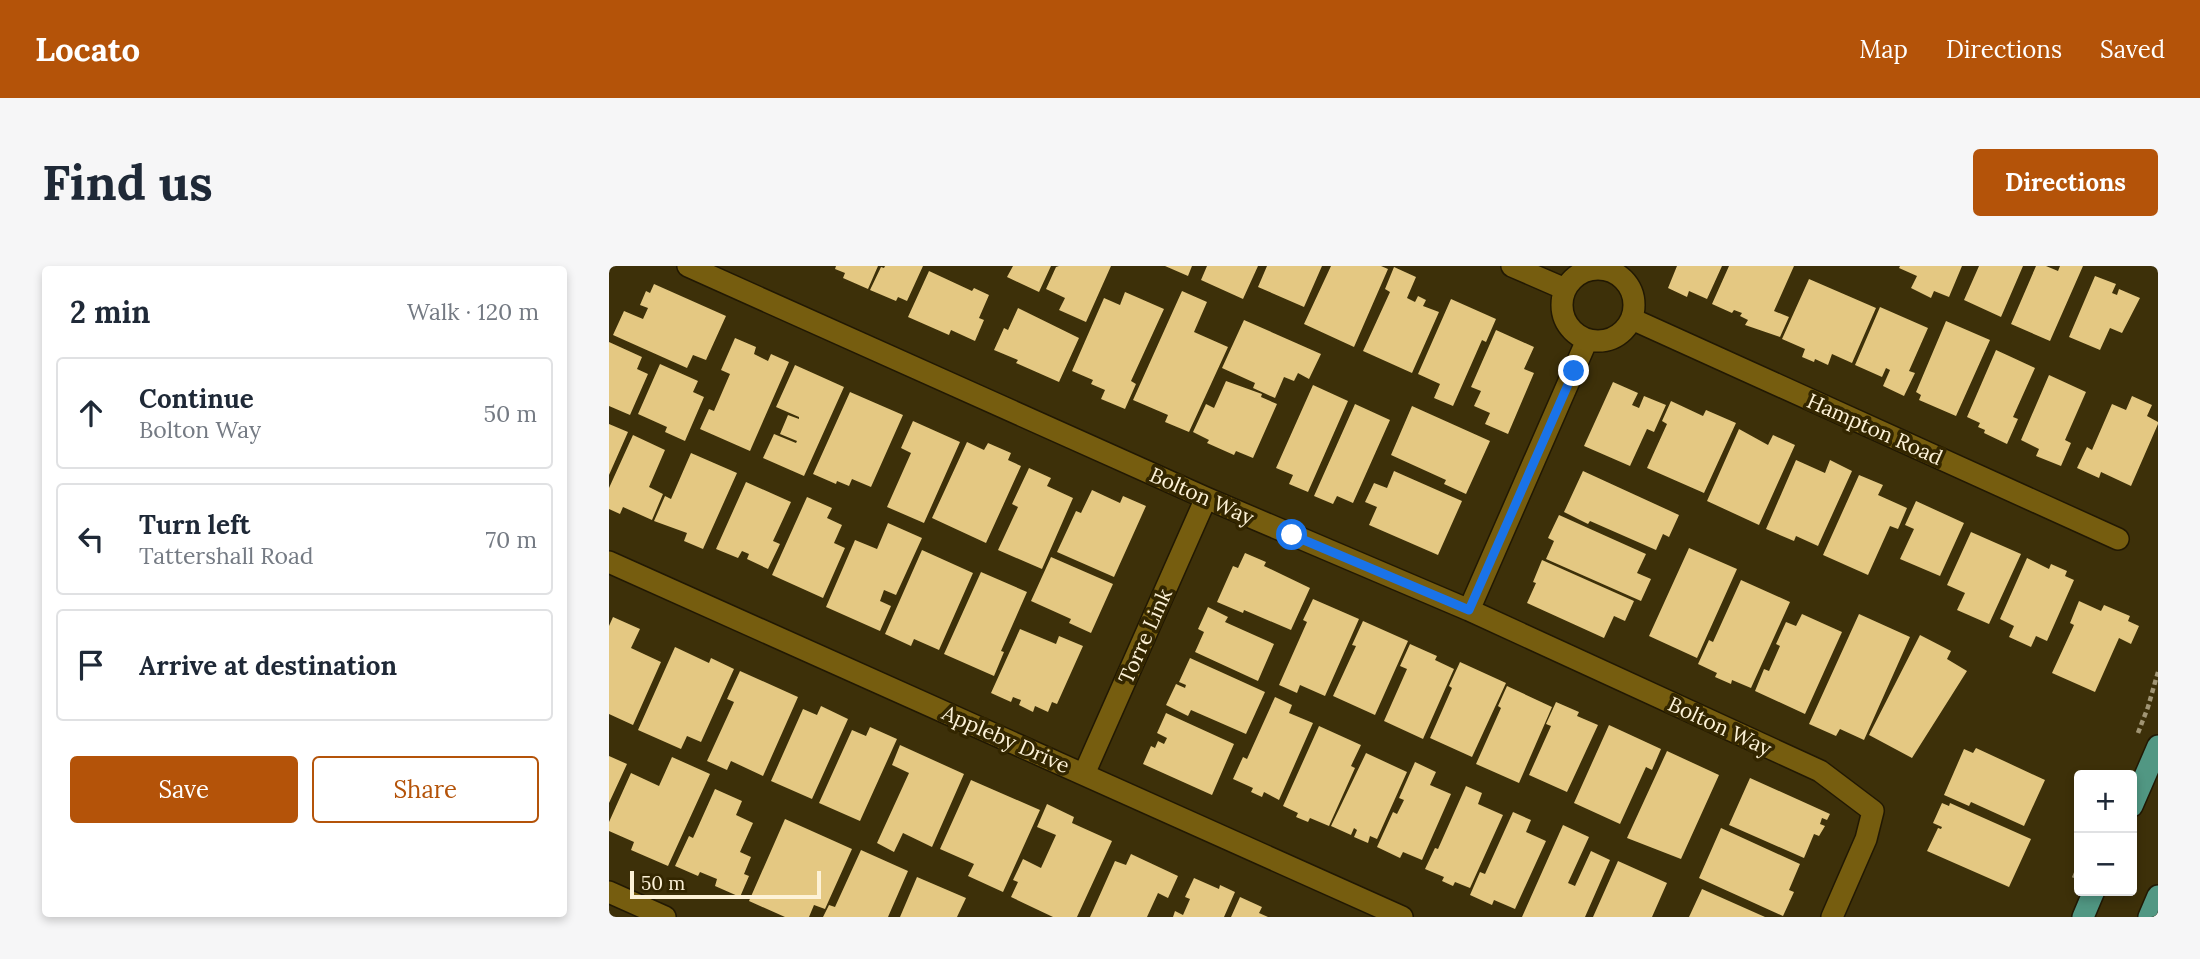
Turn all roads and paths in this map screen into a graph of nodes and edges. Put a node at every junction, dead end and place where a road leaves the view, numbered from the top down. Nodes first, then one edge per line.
1 (688, 266) edge
2 (1512, 266) edge
3 (1618, 270) edge
4 (1565, 289) junction
5 (1632, 319) junction
6 (1587, 340) junction
7 (1206, 498) junction
8 (2118, 538) dead end
9 (609, 562) edge
10 (1469, 610) junction
11 (2158, 672) edge
12 (2134, 744) dead end
13 (2158, 746) edge
14 (1084, 774) junction
15 (2137, 794) edge
16 (609, 892) edge
17 (2092, 896) edge
18 (2158, 896) edge
19 (665, 917) edge
20 (1402, 917) edge
21 (1832, 917) edge
22 (2083, 917) edge
23 (2149, 917) edge

1 - 7 street, Bolton Way
2 - 4 street
3 - 4 street
3 - 5 street
4 - 6 street
5 - 6 street
5 - 8 street, Hampton Road
6 - 10 street
7 - 10 street, Bolton Way
7 - 14 street, Torre Link
9 - 14 street, Appleby Drive
10 - 21 street, Bolton Way
11 - 12 path
13 - 15 main road
14 - 20 street, Appleby Drive
16 - 19 street
17 - 22 main road
18 - 23 main road

